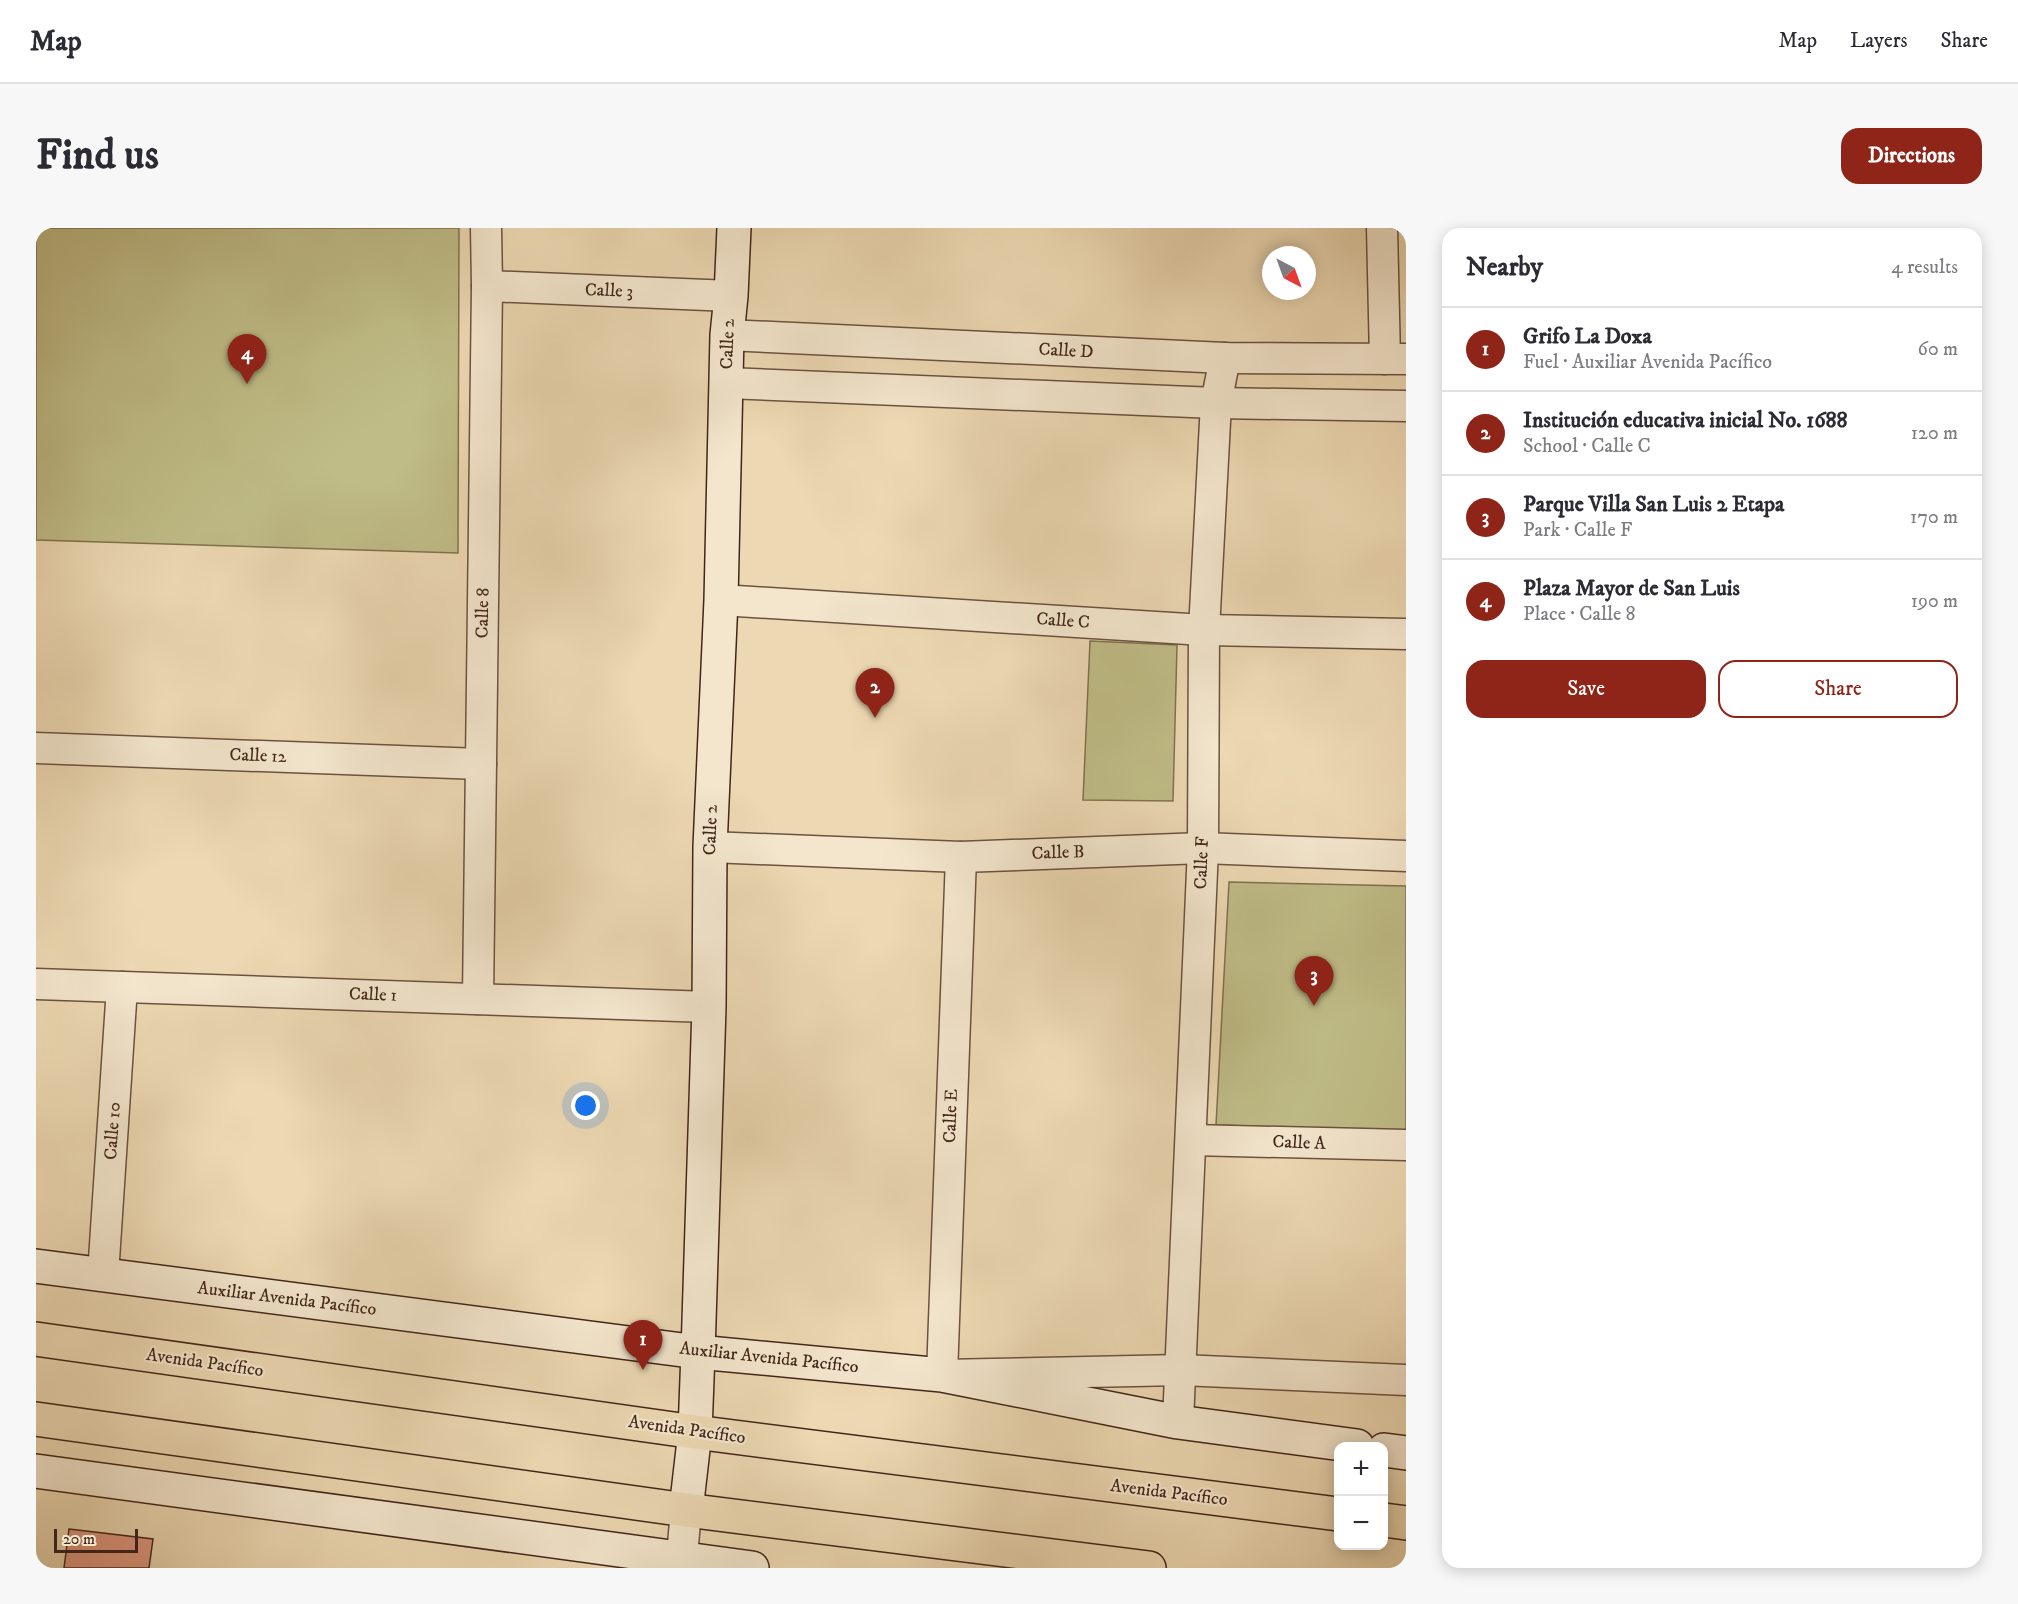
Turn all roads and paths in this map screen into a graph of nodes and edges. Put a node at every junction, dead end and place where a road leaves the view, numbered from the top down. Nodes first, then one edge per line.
1 (486, 228) edge
2 (734, 228) edge
3 (1382, 228) edge
4 (487, 286) junction
5 (731, 296) junction
6 (727, 335) junction
7 (1225, 358) junction
8 (1395, 359) edge
9 (727, 383) junction
10 (1216, 403) junction
11 (1406, 406) edge
12 (721, 600) junction
13 (1204, 630) junction
14 (1406, 634) edge
15 (36, 748) edge
16 (481, 764) junction
17 (710, 847) junction
18 (1203, 848) junction
19 (1406, 855) edge
20 (961, 857) junction
21 (36, 984) edge
22 (122, 987) junction
23 (478, 999) junction
24 (709, 1007) junction
25 (1191, 1140) junction
26 (1406, 1145) edge
27 (36, 1266) edge
28 (103, 1275) junction
29 (36, 1339) edge
30 (698, 1352) junction
31 (1181, 1370) junction
32 (942, 1376) junction
33 (1406, 1380) edge
34 (36, 1419) edge
35 (1178, 1422) junction
36 (695, 1432) junction
37 (1334, 1443) edge
38 (1388, 1451) edge
39 (1406, 1453) edge
40 (36, 1471) edge
41 (686, 1510) junction
42 (1334, 1513) edge
43 (1388, 1521) edge
44 (1406, 1523) edge
45 (682, 1563) edge
46 (752, 1568) edge
47 (1149, 1568) edge

1 - 4 street, Calle 8
2 - 5 main road, Calle 2
3 - 8 street
4 - 5 street, Calle 3
4 - 16 street, Calle 8
5 - 6 main road, Calle 2
6 - 7 street, Calle D
6 - 9 main road, Calle 2
7 - 8 street, Calle D
7 - 10 street, Calle F
9 - 10 street
9 - 12 main road, Calle 2
10 - 11 street
10 - 13 street, Calle F
12 - 13 street, Calle C
12 - 17 main road, Calle 2
13 - 14 street, Calle C
13 - 18 street, Calle F
15 - 16 street, Calle 12
16 - 23 street, Calle 8
17 - 20 street, Calle B
17 - 24 main road, Calle 2
18 - 19 street, Calle B
18 - 20 street, Calle B
18 - 25 street, Calle F
20 - 32 street, Calle E
21 - 22 street, Calle 1
22 - 23 street, Calle 1
22 - 28 street, Calle 10
23 - 24 street, Calle 1
24 - 30 main road, Calle 2
25 - 26 street, Calle A
25 - 31 street, Calle F
27 - 28 main road, Auxiliar Avenida Pacífico
28 - 30 main road, Auxiliar Avenida Pacífico
29 - 36 main road, Avenida Pacífico
30 - 32 main road, Auxiliar Avenida Pacífico
30 - 36 main road, Calle 2
31 - 32 street
31 - 33 street
31 - 35 street, Calle F
32 - 35 main road, Auxiliar Avenida Pacífico
34 - 41 main road
35 - 37 main road, Auxiliar Avenida Pacífico
36 - 41 main road, Calle 2
36 - 42 main road, Avenida Pacífico
38 - 39 main road
40 - 45 main road
41 - 45 street
41 - 47 main road
43 - 44 main road
45 - 46 main road

